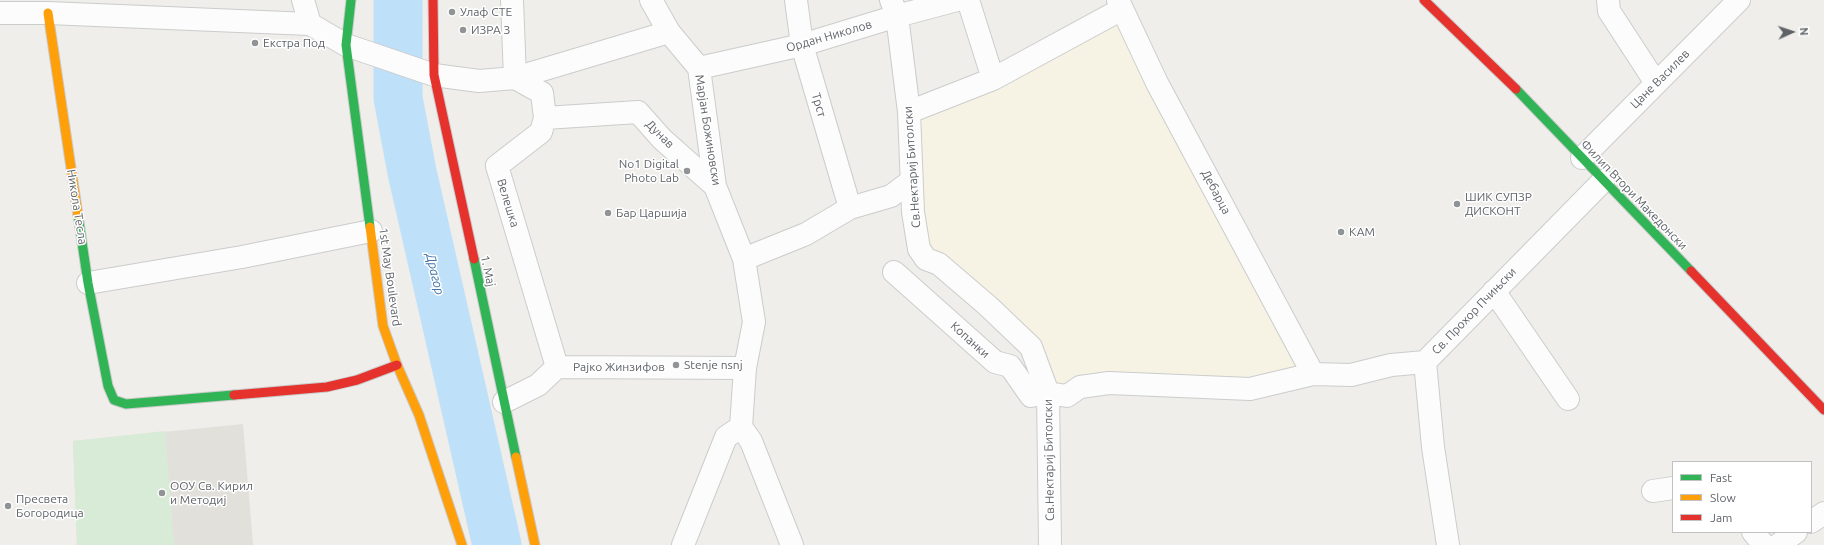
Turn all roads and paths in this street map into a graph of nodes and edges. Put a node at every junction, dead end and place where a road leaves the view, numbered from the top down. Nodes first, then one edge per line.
1 (303, 0) edge
2 (351, 0) edge
3 (433, 0) edge
4 (512, 0) edge
5 (796, 0) edge
6 (957, 0) edge
7 (968, 0) edge
8 (1424, 0) edge
9 (1608, 0) edge
10 (1739, 0) edge
11 (658, 1) edge
12 (1120, 4) edge
13 (894, 8) edge
14 (0, 13) edge
15 (48, 13) junction
16 (310, 24) junction
17 (669, 32) junction
18 (346, 45) junction
19 (802, 45) junction
20 (699, 68) junction
21 (424, 72) junction
22 (515, 78) junction
23 (993, 79) junction
24 (1656, 83) junction
25 (909, 112) junction
26 (545, 118) junction
27 (1582, 158) junction
28 (911, 181) junction
29 (1604, 181) junction
30 (715, 186) junction
31 (850, 208) junction
32 (371, 231) junction
33 (744, 259) junction
34 (894, 272) dead end
35 (88, 283) junction
36 (1494, 291) junction
37 (1425, 362) junction
38 (397, 365) junction
39 (557, 367) junction
40 (745, 368) junction
41 (1313, 374) junction
42 (1048, 393) junction
43 (1568, 399) dead end
44 (504, 402) junction
45 (1824, 410) edge
46 (741, 427) junction
47 (1824, 513) edge
48 (1812, 521) edge
49 (1754, 533) edge
50 (1795, 533) edge
51 (462, 545) edge
52 (535, 545) edge
53 (683, 545) edge
54 (792, 545) edge
55 (1050, 545) edge
56 (1448, 545) edge
57 (1764, 545) edge
58 (1778, 545) edge

1 - 16 street
2 - 18 street, 1st May Boulevard
3 - 21 street, 1. Мај
4 - 22 street
5 - 19 street, Трст
6 - 13 street, Ордан Николов
7 - 23 street
8 - 27 street, Филип Втори Македонски
9 - 24 street
10 - 24 street, Цане Василев
11 - 17 street, Марјан Божиновски
12 - 23 street, Дебарца
12 - 41 street, Дебарца
13 - 19 street, Ордан Николов
13 - 25 street, Св.Нектариј Битолски
14 - 15 street
15 - 16 street
15 - 35 street, Никола Тесла
16 - 18 street
17 - 20 street, Марјан Божиновски
17 - 22 street
18 - 21 street
18 - 32 street, 1st May Boulevard
19 - 20 street, Ордан Николов
19 - 31 street, Трст
20 - 30 street, Марјан Божиновски
21 - 22 street
21 - 44 street, 1. Мај
22 - 26 street
23 - 25 street, Дебарца
24 - 27 street, Цане Василев
25 - 28 street, Св.Нектариј Битолски
26 - 30 street, Дунав
26 - 39 street, Велешка
27 - 29 street, Филип Втори Македонски
28 - 31 street
28 - 42 street, Св.Нектариј Битолски
29 - 36 street, Св. Прохор Пчињски
29 - 45 street, Филип Втори Македонски
30 - 33 street, Марјан Божиновски
31 - 33 street
32 - 35 street
32 - 38 street, 1st May Boulevard
33 - 40 street, Марјан Божиновски
34 - 42 street, Копанки
35 - 38 street, Никола Тесла
36 - 37 street, Св. Прохор Пчињски
36 - 43 street
37 - 41 street
37 - 56 street, Св. Прохор Пчињски
38 - 51 street, 1st May Boulevard
39 - 40 street, Рајко Жинзифов
39 - 44 street, Рајко Жинзифов
40 - 46 street, Марјан Божиновски
41 - 42 street
42 - 55 street, Св.Нектариј Битолски
44 - 52 street, 1. Мај
46 - 53 street
46 - 54 street
47 - 48 street
49 - 57 street
50 - 58 street

